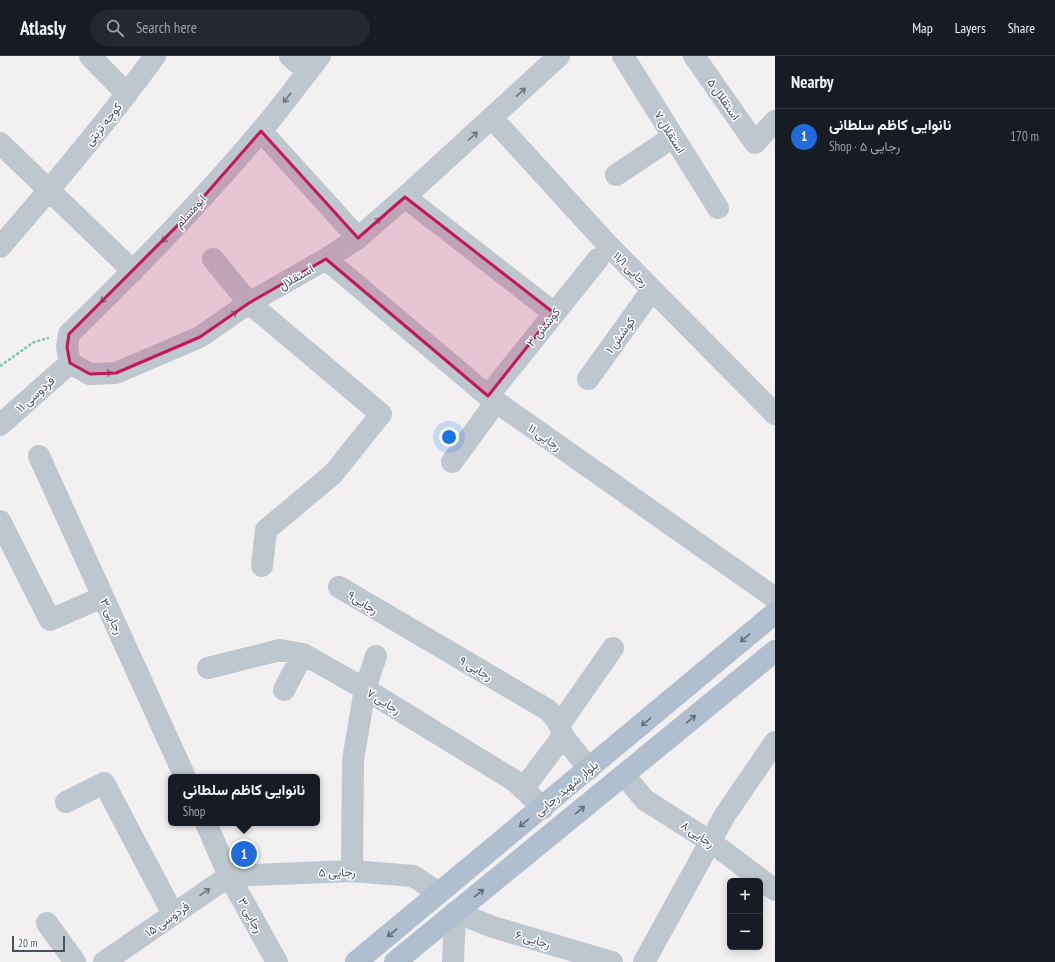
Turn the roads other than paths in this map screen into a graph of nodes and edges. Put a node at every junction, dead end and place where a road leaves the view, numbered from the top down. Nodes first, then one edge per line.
1 (90, 56) edge
2 (155, 56) edge
3 (290, 56) edge
4 (559, 56) edge
5 (623, 56) edge
6 (694, 56) edge
7 (314, 64) edge
8 (127, 94) junction
9 (492, 118) junction
10 (775, 121) edge
11 (261, 131) junction
12 (674, 137) junction
13 (0, 143) edge
14 (616, 174) dead end
15 (48, 191) junction
16 (405, 197) junction
17 (718, 208) dead end
18 (358, 238) junction
19 (0, 247) edge
20 (213, 259) dead end
21 (326, 259) junction
22 (598, 259) dead end
23 (134, 271) junction
24 (652, 290) junction
25 (250, 303) junction
26 (554, 313) junction
27 (70, 363) junction
28 (588, 380) dead end
29 (492, 399) junction
30 (775, 414) edge
31 (0, 425) edge
32 (39, 456) dead end
33 (452, 462) dead end
34 (0, 521) edge
35 (262, 566) dead end
36 (339, 587) dead end
37 (103, 598) junction
38 (775, 598) edge
39 (775, 613) edge
40 (388, 617) joint
41 (613, 648) dead end
42 (775, 651) edge
43 (303, 654) junction
44 (376, 656) dead end
45 (208, 668) dead end
46 (365, 689) junction
47 (284, 690) dead end
48 (561, 730) junction
49 (775, 742) edge
50 (589, 769) junction
51 (184, 774) edge
52 (624, 775) junction
53 (523, 789) junction
54 (66, 802) dead end
55 (543, 808) junction
56 (207, 826) edge
57 (710, 842) junction
58 (352, 871) junction
59 (229, 876) junction
60 (775, 890) edge
61 (439, 893) junction
62 (417, 912) junction
63 (456, 912) junction
64 (174, 914) junction
65 (47, 923) dead end
66 (433, 931) junction
67 (75, 962) edge
68 (104, 962) edge
69 (277, 962) edge
70 (356, 962) edge
71 (395, 962) edge
72 (453, 962) edge
73 (612, 962) edge
74 (644, 962) edge

1 - 8 street
2 - 8 street, کوچه تربتی
3 - 7 street
9 -> 4 street, استقلال
5 - 12 street, استقلال ۷
6 - 10 street, استقلال ۵
7 -> 11 street, ابومسلم
8 - 15 street, کوچه تربتی
16 -> 9 street, استقلال
9 - 24 street, رجایی ۱۱/۱
11 - 18 street
11 -> 23 street, ابومسلم
12 - 14 street
12 - 17 street, استقلال ۷
13 - 15 street
15 - 19 street, کوچه تربتی
15 - 23 street
18 -> 16 street, استقلال
16 - 26 street
18 - 21 street, استقلال
20 - 25 street
21 - 25 street, استقلال
21 - 29 street, رجایی ۱۱
22 - 26 street, کوشش ۳
23 -> 27 street, ابومسلم
24 - 28 street, کوشش ۱
24 - 30 street, رجایی ۱۱/۱
27 -> 25 street, استقلال
25 - 35 street
26 - 29 street, کوشش ۳
27 - 31 street, فردوسی ۱۱
29 - 33 street, کوشش ۳
29 - 38 street, رجایی ۱۱
32 - 37 street, رجایی ۳
34 - 37 street
36 - 40 street, رجایی۹
37 - 51 street, رجایی ۳
39 -> 50 main road, بلوار شهید رجایی
40 - 48 street, رجایی ۹
41 - 48 street
52 -> 42 main road
43 - 45 street, رجایی ۷
43 - 46 street, رجایی ۷
43 - 47 street
44 - 46 street
46 - 53 street, رجایی ۷
46 - 58 street
48 - 50 street
48 - 53 street
49 - 57 street
50 - 55 main road, بلوار شهید رجایی
52 - 57 street, رجایی ۸
63 -> 52 main road
53 - 55 street, رجایی ۷
54 - 64 street
55 -> 61 main road, بلوار شهید رجایی
56 - 59 street, رجایی ۳
57 - 60 street, رجایی ۸
57 - 74 street
58 - 59 street, رجایی ۵
58 - 61 street, رجایی ۵
64 -> 59 street, فردوسی ۱۵
59 - 69 street, رجایی ۳
61 - 62 main road, بلوار شهید رجایی
62 - 66 main road
62 -> 70 main road, بلوار شهید رجایی
63 - 66 main road
63 - 72 street
63 - 73 street, رجایی ۶
64 - 68 street, فردوسی ۱۵
65 - 67 street
66 - 71 main road

